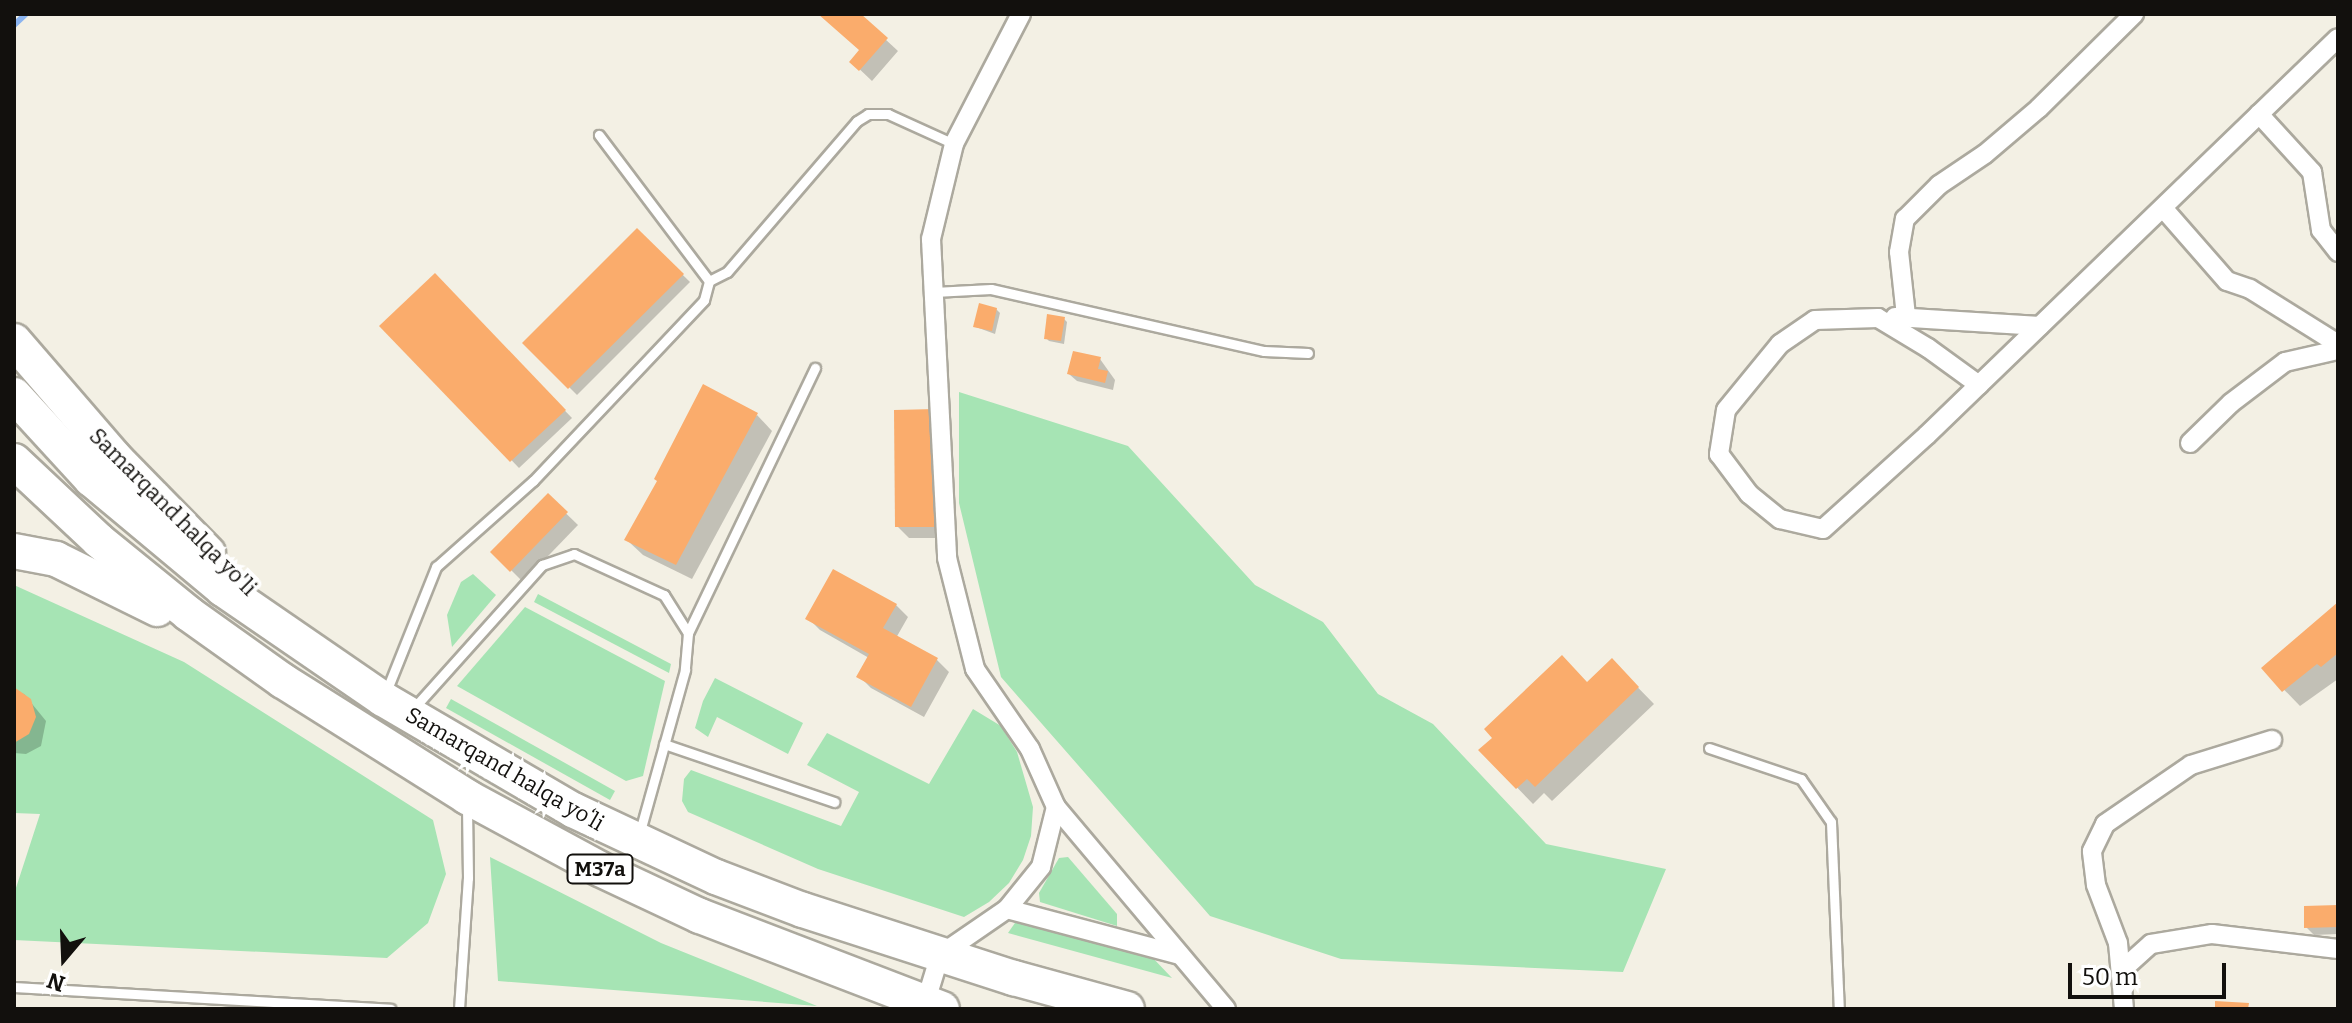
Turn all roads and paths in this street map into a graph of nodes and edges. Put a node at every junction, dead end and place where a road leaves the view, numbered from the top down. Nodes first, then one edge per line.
1 (1021, 14) edge
2 (2134, 14) edge
3 (2338, 38) edge
4 (2259, 114) junction
5 (599, 135) dead end
6 (954, 144) junction
7 (2163, 208) junction
8 (2338, 252) edge
9 (709, 281) junction
10 (934, 292) junction
11 (1906, 316) junction
12 (1878, 318) junction
13 (2040, 326) junction
14 (14, 341) edge
15 (2338, 347) edge
16 (1308, 353) dead end
17 (815, 368) dead end
18 (1979, 385) junction
19 (14, 395) edge
20 (2190, 443) dead end
21 (14, 461) edge
22 (14, 551) edge
23 (688, 633) junction
24 (283, 681) junction
25 (396, 706) junction
26 (2272, 740) dead end
27 (664, 744) junction
28 (1709, 748) dead end
29 (467, 797) junction
30 (834, 802) dead end
31 (1056, 807) junction
32 (637, 842) junction
33 (1007, 909) junction
34 (2338, 949) edge
35 (940, 955) junction
36 (1180, 955) junction
37 (2122, 970) junction
38 (14, 987) edge
39 (177, 995) junction
40 (926, 1007) edge
41 (177, 1009) edge
42 (390, 1009) edge
43 (459, 1009) edge
44 (1127, 1009) edge
45 (1226, 1009) edge
46 (1839, 1009) edge
47 (2124, 1009) edge

1 - 6 street
2 - 11 street
3 - 4 street
4 - 7 street
4 - 8 street
5 - 9 lane
6 - 9 lane
6 - 10 street
7 - 13 street
7 - 15 street
9 - 25 lane
10 - 16 lane
10 - 31 street
11 - 12 street
11 - 13 street
12 - 18 street
12 - 18 street
13 - 18 street
14 - 25 highway, Samarqand halqa yo'li / M37a
15 - 20 street
17 - 23 lane
19 - 25 highway, Samarqand halqa yoʻli / M37a
21 - 24 highway, Samarqand halqa yoʻli / M37a
22 - 24 highway
23 - 25 lane
23 - 27 lane
24 - 29 highway, Samarqand halqa yoʻli / M37a
25 - 32 highway, Samarqand halqa yoʻli / M37a
26 - 37 street
27 - 30 lane
27 - 32 lane
28 - 46 lane
29 - 40 highway, Samarqand halqa yoʻli / M37a
29 - 43 lane
31 - 33 street
31 - 36 street
32 - 35 highway, Samarqand halqa yoʻli / M37a
33 - 35 street
33 - 36 street
34 - 37 street
35 - 40 street
35 - 44 highway, Samarqand halqa yoʻli / M37a
36 - 45 street
37 - 47 street
38 - 39 lane
39 - 41 lane
39 - 42 lane

